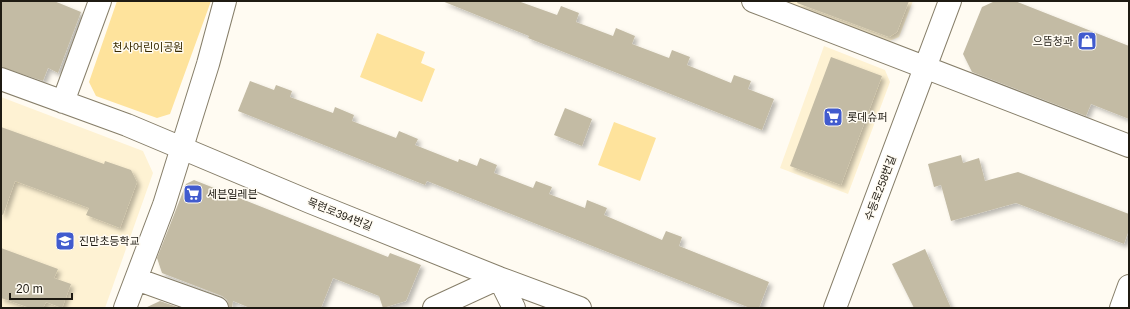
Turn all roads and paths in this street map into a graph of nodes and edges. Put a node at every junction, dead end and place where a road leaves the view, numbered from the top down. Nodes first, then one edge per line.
1 (100, 1) edge
2 (225, 1) edge
3 (753, 1) edge
4 (950, 1) edge
5 (925, 67) junction
6 (1, 79) edge
7 (63, 102) junction
8 (1129, 146) edge
9 (181, 148) junction
10 (499, 278) junction
11 (136, 279) junction
12 (1129, 286) edge
13 (125, 308) edge
14 (217, 308) edge
15 (434, 308) edge
16 (514, 308) edge
17 (580, 308) edge
18 (835, 308) edge
19 (1121, 308) edge

1 - 7 street
2 - 9 street
3 - 5 street
4 - 5 street, 수등로258번길
5 - 8 street
5 - 18 street, 수등로258번길
6 - 7 street, 목련로394번길
7 - 9 street, 목련로394번길
9 - 10 street, 목련로394번길
9 - 11 street
10 - 15 street
10 - 16 street
10 - 17 street, 목련로394번길
11 - 13 street
11 - 14 street
12 - 19 street

